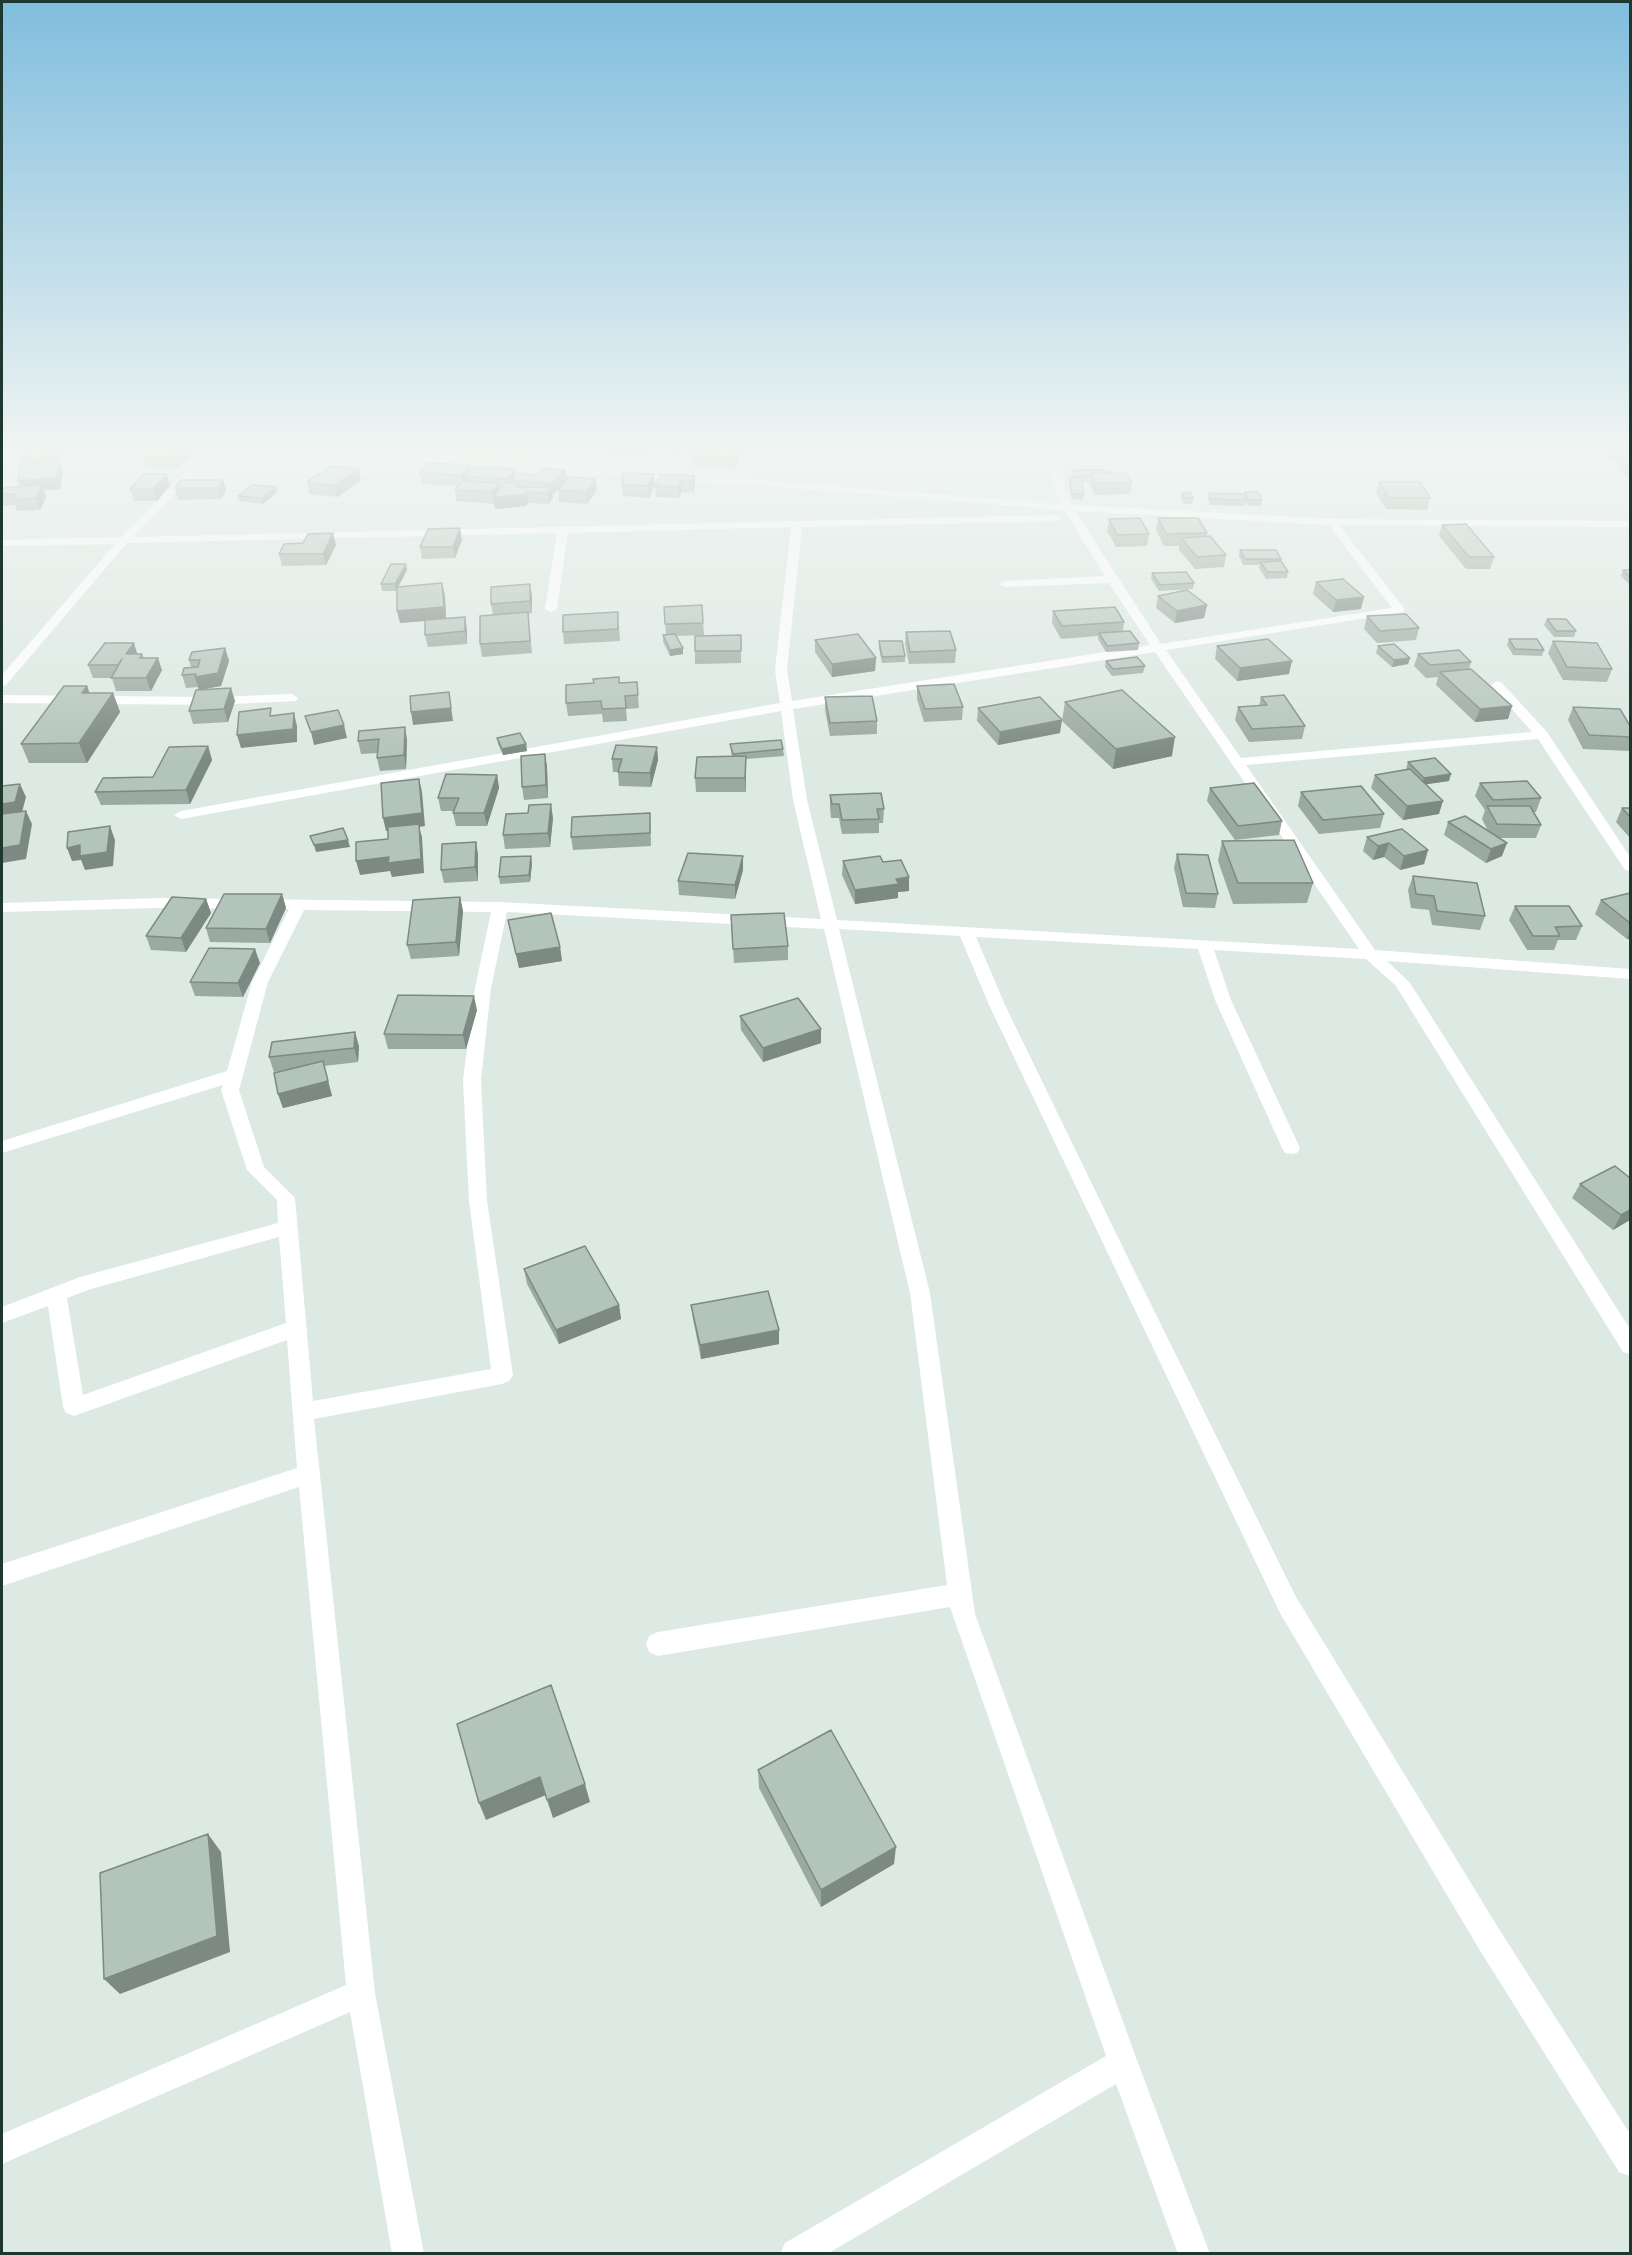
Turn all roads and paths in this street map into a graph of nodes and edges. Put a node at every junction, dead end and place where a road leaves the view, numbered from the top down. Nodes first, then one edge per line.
1 (114, 551) edge
2 (560, 551) edge
3 (794, 551) edge
4 (1095, 551) edge
5 (1353, 551) edge
6 (1113, 579) junction
7 (1005, 584) dead end
8 (551, 609) dead end
9 (1158, 648) junction
10 (2, 682) edge
11 (1497, 685) dead end
12 (292, 698) dead end
13 (2, 699) edge
14 (786, 706) junction
15 (1542, 735) junction
16 (1237, 762) junction
17 (181, 815) dead end
18 (1630, 867) edge
19 (299, 905) junction
20 (2, 907) edge
21 (500, 908) junction
22 (830, 924) junction
23 (966, 931) junction
24 (1204, 944) junction
25 (1370, 954) junction
26 (1630, 974) edge
27 (234, 1075) junction
28 (2, 1147) edge
29 (1291, 1148) dead end
30 (288, 1228) junction
31 (56, 1294) junction
32 (2, 1315) edge
33 (296, 1328) junction
34 (1630, 1346) edge
35 (303, 1412) junction
36 (309, 1474) junction
37 (2, 1575) edge
38 (960, 1594) junction
39 (658, 1644) dead end
40 (361, 1993) junction
41 (1123, 2063) junction
42 (2, 2149) edge
43 (1630, 2162) edge
44 (408, 2253) edge
45 (796, 2253) edge
46 (1194, 2253) edge

1 - 10 street
2 - 8 street
3 - 14 street
4 - 6 street
5 - 9 street
6 - 7 street
6 - 9 street
9 - 14 street
9 - 16 street
11 - 15 street
12 - 13 street
14 - 17 street
14 - 22 street
15 - 16 street
15 - 18 street
16 - 25 street
19 - 20 street
19 - 21 street
19 - 27 street
21 - 22 street
21 - 35 street
22 - 23 street
22 - 38 street
23 - 24 street
23 - 43 street
24 - 25 street
24 - 29 street
25 - 26 street
25 - 34 street
27 - 28 street
27 - 30 street
30 - 31 street
30 - 33 street
31 - 32 street
31 - 33 street
33 - 35 street
35 - 36 street
36 - 37 street
36 - 40 street
38 - 39 street
38 - 41 street
40 - 42 street
40 - 44 street
41 - 45 street
41 - 46 street

